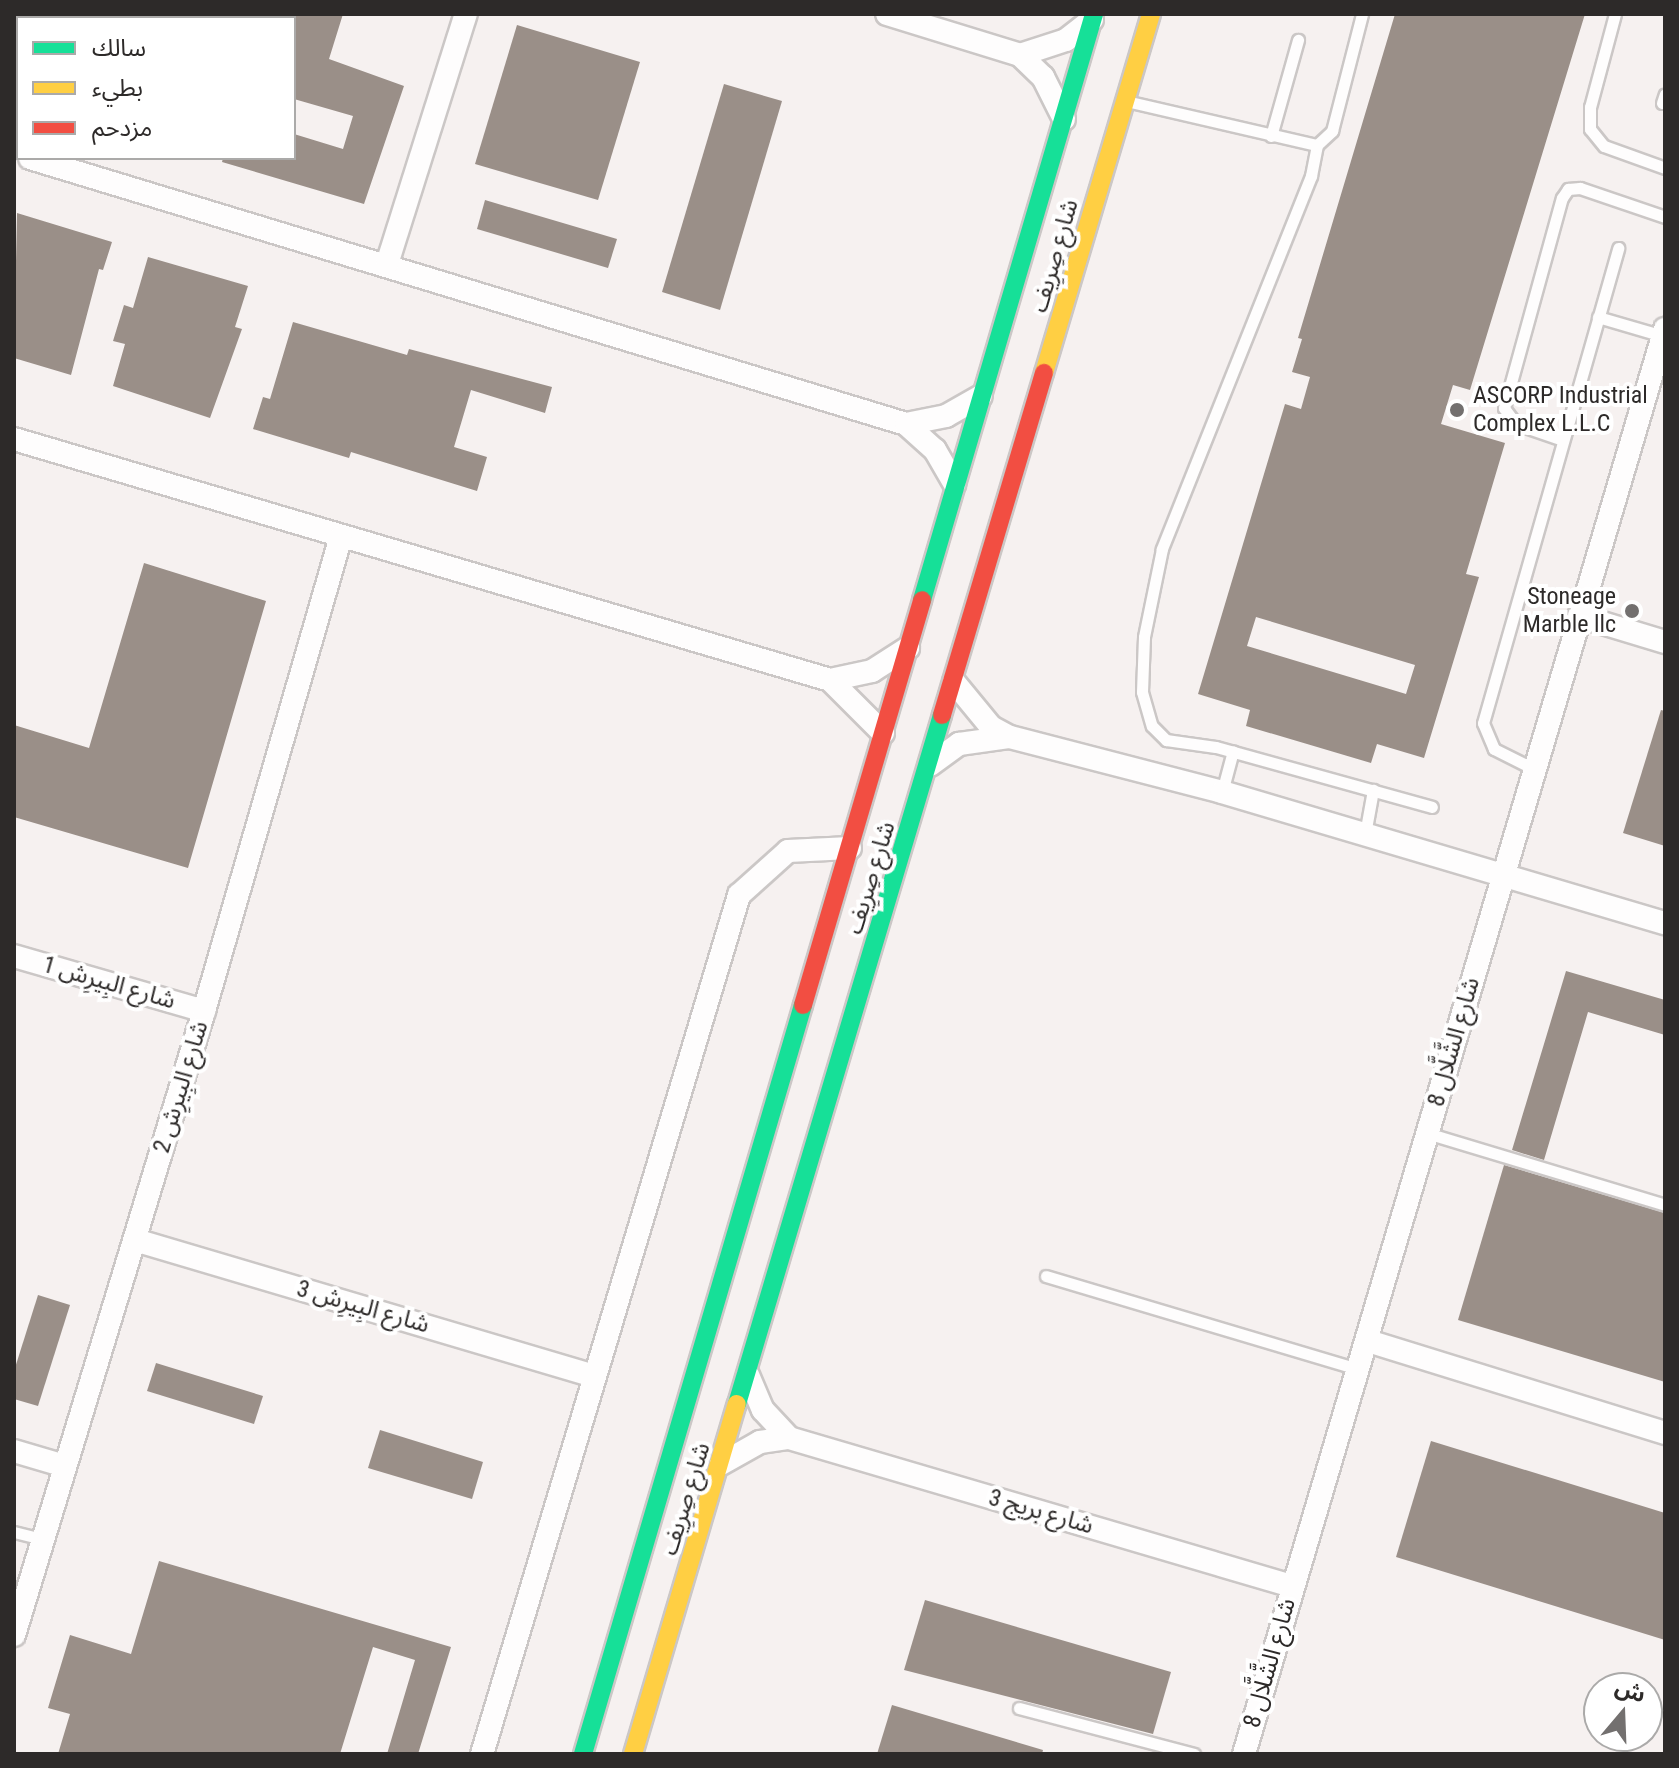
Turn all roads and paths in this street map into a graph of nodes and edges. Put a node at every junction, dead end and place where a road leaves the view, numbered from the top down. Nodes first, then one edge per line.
1 (466, 14) edge
2 (887, 14) edge
3 (1151, 14) edge
4 (1362, 14) edge
5 (1615, 14) edge
6 (1093, 17) edge
7 (1298, 40) dead end
8 (1020, 55) junction
9 (1125, 101) junction
10 (1064, 119) junction
11 (1271, 136) junction
12 (1317, 145) junction
13 (37, 160) edge
14 (1665, 168) edge
15 (1665, 217) edge
16 (1618, 248) dead end
17 (387, 264) junction
18 (1598, 317) junction
19 (1664, 333) edge
20 (981, 396) junction
21 (906, 424) junction
22 (14, 439) edge
23 (1563, 440) junction
24 (955, 484) junction
25 (341, 537) junction
26 (1579, 616) junction
27 (1665, 642) edge
28 (908, 648) junction
29 (830, 680) junction
30 (954, 682) junction
31 (883, 733) junction
32 (1010, 737) junction
33 (1233, 751) junction
34 (930, 765) junction
35 (1534, 769) junction
36 (1373, 790) junction
37 (1222, 792) junction
38 (1432, 807) dead end
39 (1365, 834) junction
40 (850, 848) junction
41 (1503, 875) junction
42 (1665, 923) edge
43 (14, 956) edge
44 (204, 1011) junction
45 (1427, 1133) junction
46 (1665, 1205) edge
47 (135, 1240) junction
48 (1046, 1276) dead end
49 (1368, 1341) junction
50 (1359, 1369) junction
51 (592, 1375) junction
52 (748, 1375) junction
53 (1665, 1433) edge
54 (789, 1438) junction
55 (14, 1451) edge
56 (721, 1464) junction
57 (65, 1466) junction
58 (14, 1532) edge
59 (43, 1539) junction
60 (1292, 1586) junction
61 (14, 1635) edge
62 (1019, 1708) dead end
63 (482, 1754) edge
64 (583, 1754) edge
65 (633, 1754) edge
66 (1194, 1754) edge
67 (1244, 1754) edge

1 - 17 street
2 - 8 street
3 - 9 main road, شارع صِرِيف
4 - 12 lane
5 - 14 lane
6 - 8 street
6 - 10 main road, شارع صِرِيف
7 - 11 lane
8 - 10 street
9 - 11 lane
9 - 30 main road, شارع صِرِيف
10 - 20 main road, شارع صِرِيف
11 - 12 lane
12 - 33 lane
13 - 17 street
15 - 23 lane
16 - 18 lane
17 - 21 street
18 - 19 lane
18 - 23 lane
19 - 26 street, شارع الشَّلَّال 8
20 - 21 street
20 - 24 main road, شارع صِرِيف
21 - 24 street
22 - 25 street
23 - 35 lane
24 - 28 main road, شارع صِرِيف
25 - 29 street
25 - 44 street, شارع البِيرِش 2
26 - 27 street
26 - 35 street, شارع الشَّلَّال 8
28 - 29 street
28 - 31 main road, شارع صِرِيف
29 - 31 street
30 - 32 street
30 - 34 main road, شارع صِرِيف
31 - 40 main road, شارع صِرِيف
32 - 34 street
32 - 37 street
33 - 36 lane
33 - 37 lane
34 - 52 main road, شارع صِرِيف
35 - 41 street, شارع الشَّلَّال 8
36 - 38 lane
36 - 39 lane
37 - 39 street
39 - 41 street
40 - 51 street
40 - 64 main road, شارع صِرِيف
41 - 42 street
41 - 45 street, شارع الشَّلَّال 8
43 - 44 street, شارع البِيرِش 1
44 - 47 street, شارع البِيرِش 2
45 - 46 lane
45 - 49 street, شارع الشَّلَّال 8
47 - 51 street, شارع البِيرِش 3
47 - 57 street, شارع البِيرِش 2
48 - 50 lane
49 - 50 street, شارع الشَّلَّال 8
49 - 53 street
50 - 60 street, شارع الشَّلَّال 8
51 - 63 street
52 - 54 street
52 - 56 main road, شارع صِرِيف
54 - 56 street, شارع بريج 3
54 - 60 street, شارع بريج 3
55 - 57 street
56 - 65 main road, شارع صِرِيف
57 - 59 street, شارع البِيرِش 2
58 - 59 lane
59 - 61 street, شارع البِيرِش 2
60 - 67 street, شارع الشَّلَّال 8
62 - 66 lane

